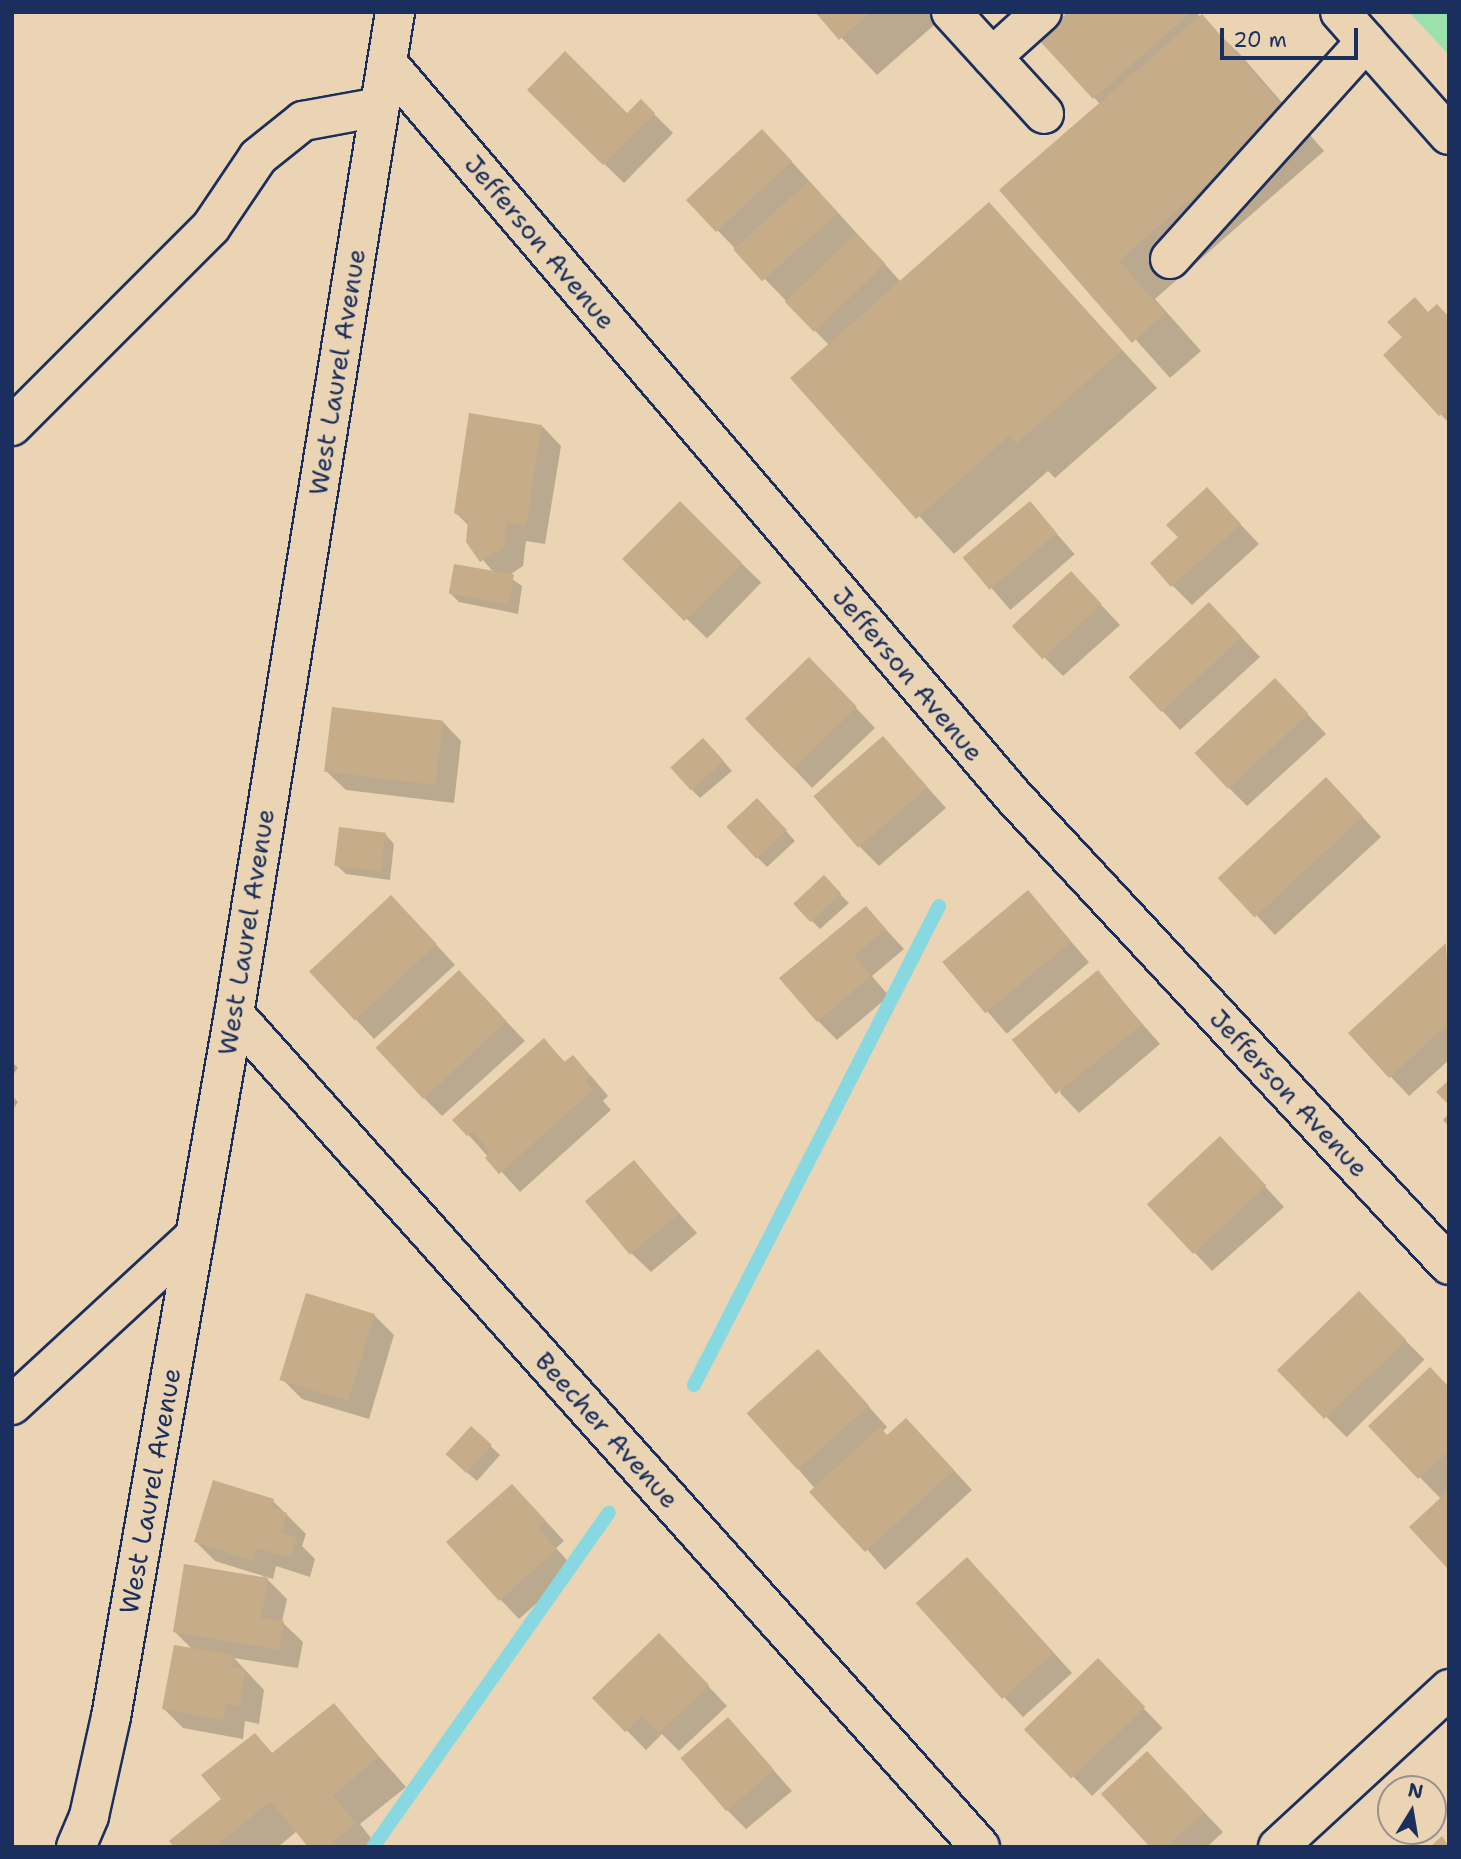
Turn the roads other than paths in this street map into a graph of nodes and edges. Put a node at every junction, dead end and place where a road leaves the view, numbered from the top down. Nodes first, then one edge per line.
1 (395, 12) edge
2 (951, 12) edge
3 (1042, 12) edge
4 (1340, 12) edge
5 (1366, 41) junction
6 (992, 57) junction
7 (388, 64) junction
8 (380, 107) junction
9 (1044, 114) dead end
10 (1449, 135) edge
11 (1170, 259) dead end
12 (12, 426) edge
13 (234, 1014) junction
14 (195, 1236) junction
15 (1449, 1265) edge
16 (12, 1405) edge
17 (1449, 1689) edge
18 (76, 1847) edge
19 (980, 1847) edge
20 (1278, 1847) edge

1 - 7 street, West Laurel Avenue
2 - 6 street
3 - 6 street
4 - 5 street
5 - 10 street
5 - 11 street
6 - 9 street
7 - 8 street, West Laurel Avenue
7 - 15 street, Jefferson Avenue
8 - 12 street
8 - 13 street, West Laurel Avenue
13 - 14 street, West Laurel Avenue
13 - 19 street, Beecher Avenue
14 - 16 street
14 - 18 street, West Laurel Avenue
17 - 20 street

